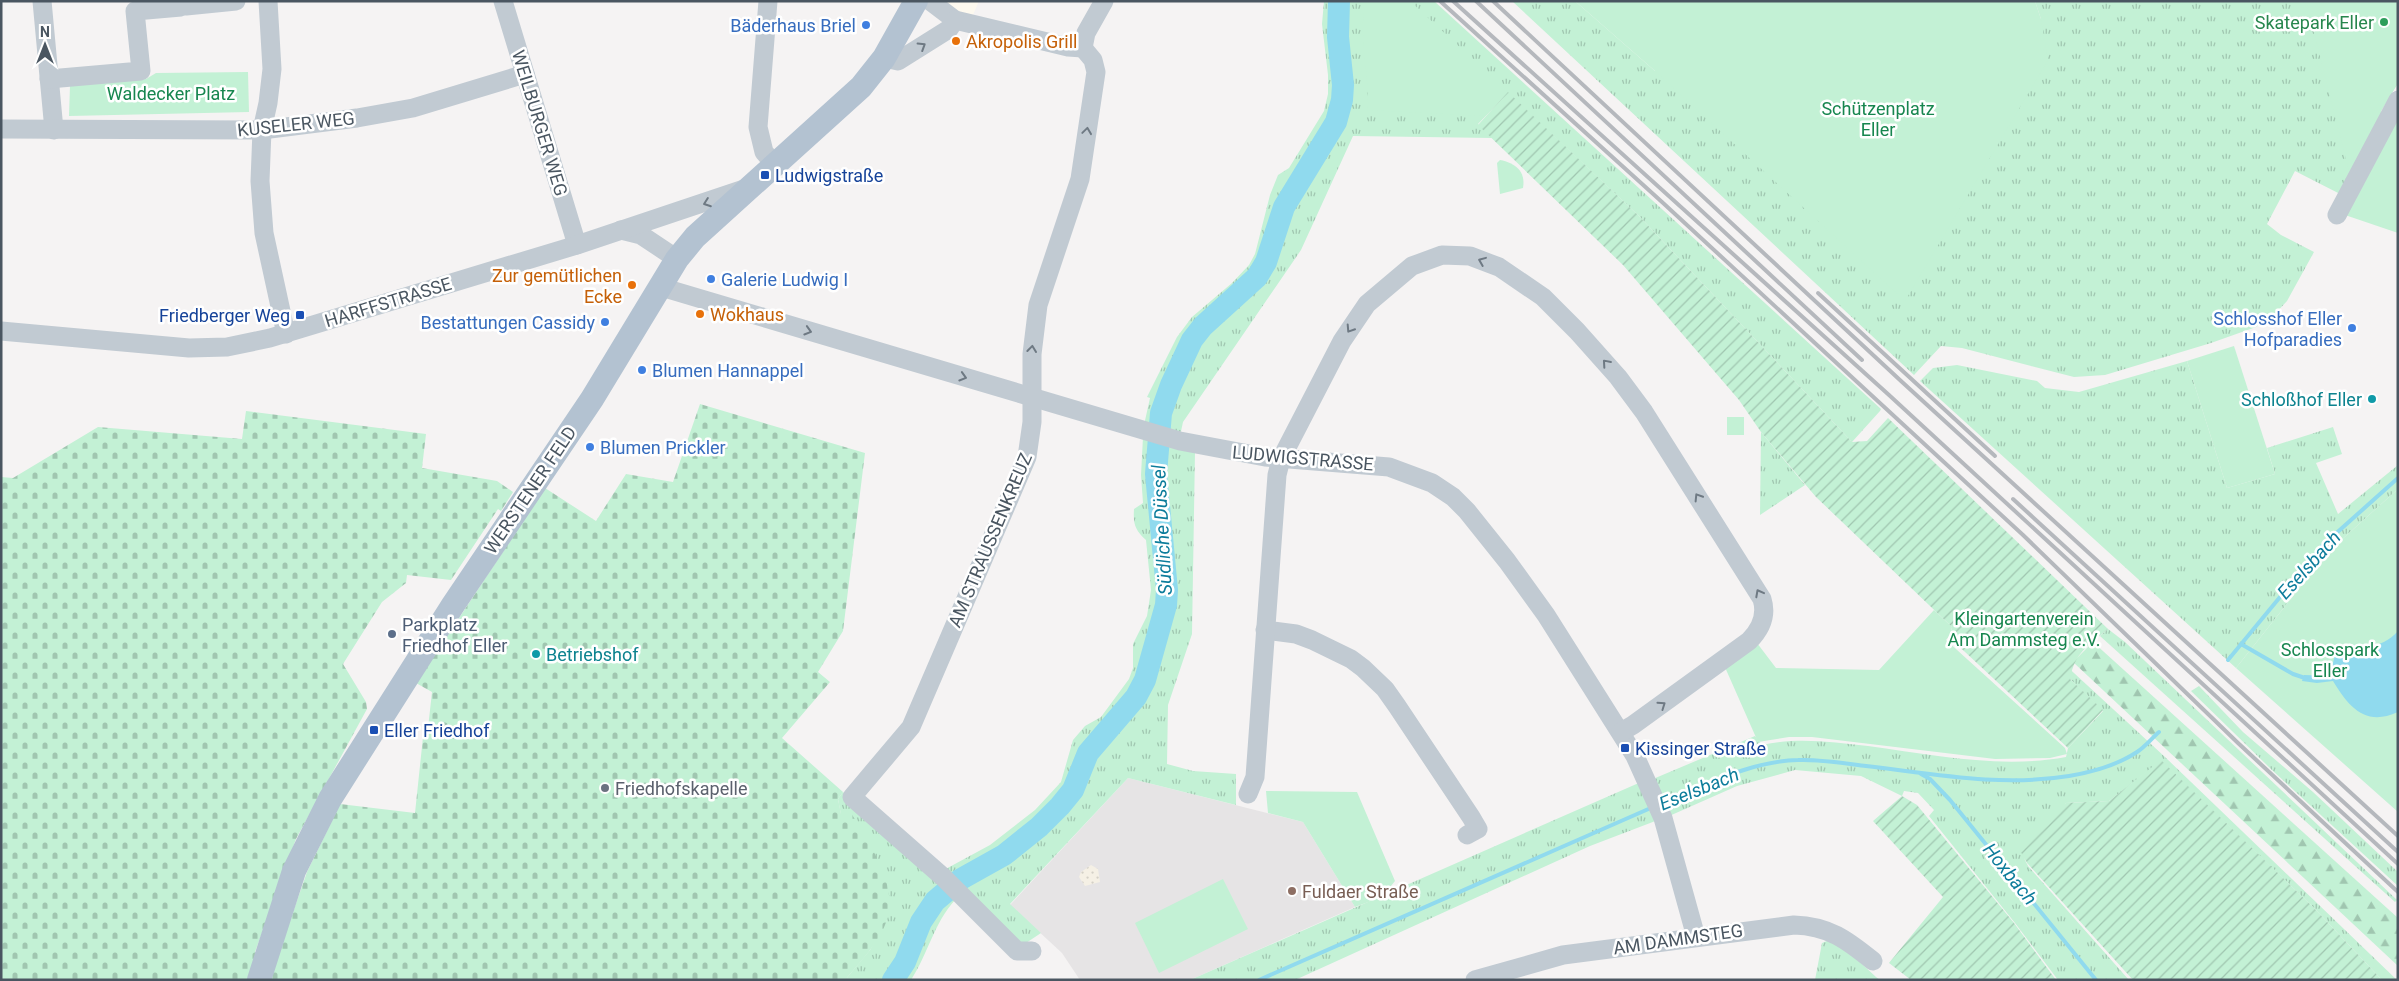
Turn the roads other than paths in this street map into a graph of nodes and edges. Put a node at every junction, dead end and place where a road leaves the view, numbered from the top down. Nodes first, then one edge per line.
1 (42, 1) edge
2 (236, 1) edge
3 (268, 1) edge
4 (503, 1) edge
5 (768, 1) edge
6 (916, 1) edge
7 (930, 1) edge
8 (1104, 1) edge
9 (955, 20) junction
10 (1083, 48) junction
11 (884, 58) junction
12 (525, 74) junction
13 (49, 79) junction
14 (2398, 100) edge
15 (1, 129) edge
16 (54, 130) junction
17 (262, 130) junction
18 (776, 166) junction
19 (752, 186) junction
20 (2338, 214) dead end
21 (622, 230) junction
22 (577, 245) junction
23 (677, 259) junction
24 (661, 287) junction
25 (1, 331) edge
26 (286, 334) junction
27 (1031, 397) junction
28 (1281, 459) junction
29 (1265, 630) junction
30 (1621, 732) junction
31 (1248, 794) dead end
32 (1466, 835) dead end
33 (1696, 937) junction
34 (1032, 951) dead end
35 (1873, 961) dead end
36 (259, 980) edge
37 (1475, 980) edge

1 - 13 street
2 - 13 street
3 - 17 street
4 - 12 street, WEILBURGER WEG
5 - 18 street
6 - 11 main road, WERSTENER FELD
7 - 9 street
8 - 10 street
9 - 10 street
11 -> 9 street
27 -> 10 street, AM STRAUSSENKREUZ
11 - 18 main road, WERSTENER FELD
12 - 17 street, KUSELER WEG
12 - 22 street, WEILBURGER WEG
13 - 16 street
14 - 20 street
15 - 16 street, KUSELER WEG
16 - 17 street, KUSELER WEG
17 - 26 street
18 - 19 main road, WERSTENER FELD
19 -> 21 street, HARFFSTRASSE
19 - 23 main road, WERSTENER FELD
21 - 22 street, HARFFSTRASSE
21 - 23 street
22 - 26 street, HARFFSTRASSE
23 - 24 main road, WERSTENER FELD
24 -> 27 street, LUDWIGSTRASSE
24 - 36 main road, WERSTENER FELD
25 - 26 street, HARFFSTRASSE
27 - 28 street, LUDWIGSTRASSE
27 - 34 street, AM STRAUSSENKREUZ
28 - 29 street
28 - 30 street, LUDWIGSTRASSE
30 -> 28 street
29 - 31 street
29 - 32 street
30 - 33 street, LUDWIGSTRASSE
33 - 35 street, AM DAMMSTEG
33 - 37 street, AM DAMMSTEG

